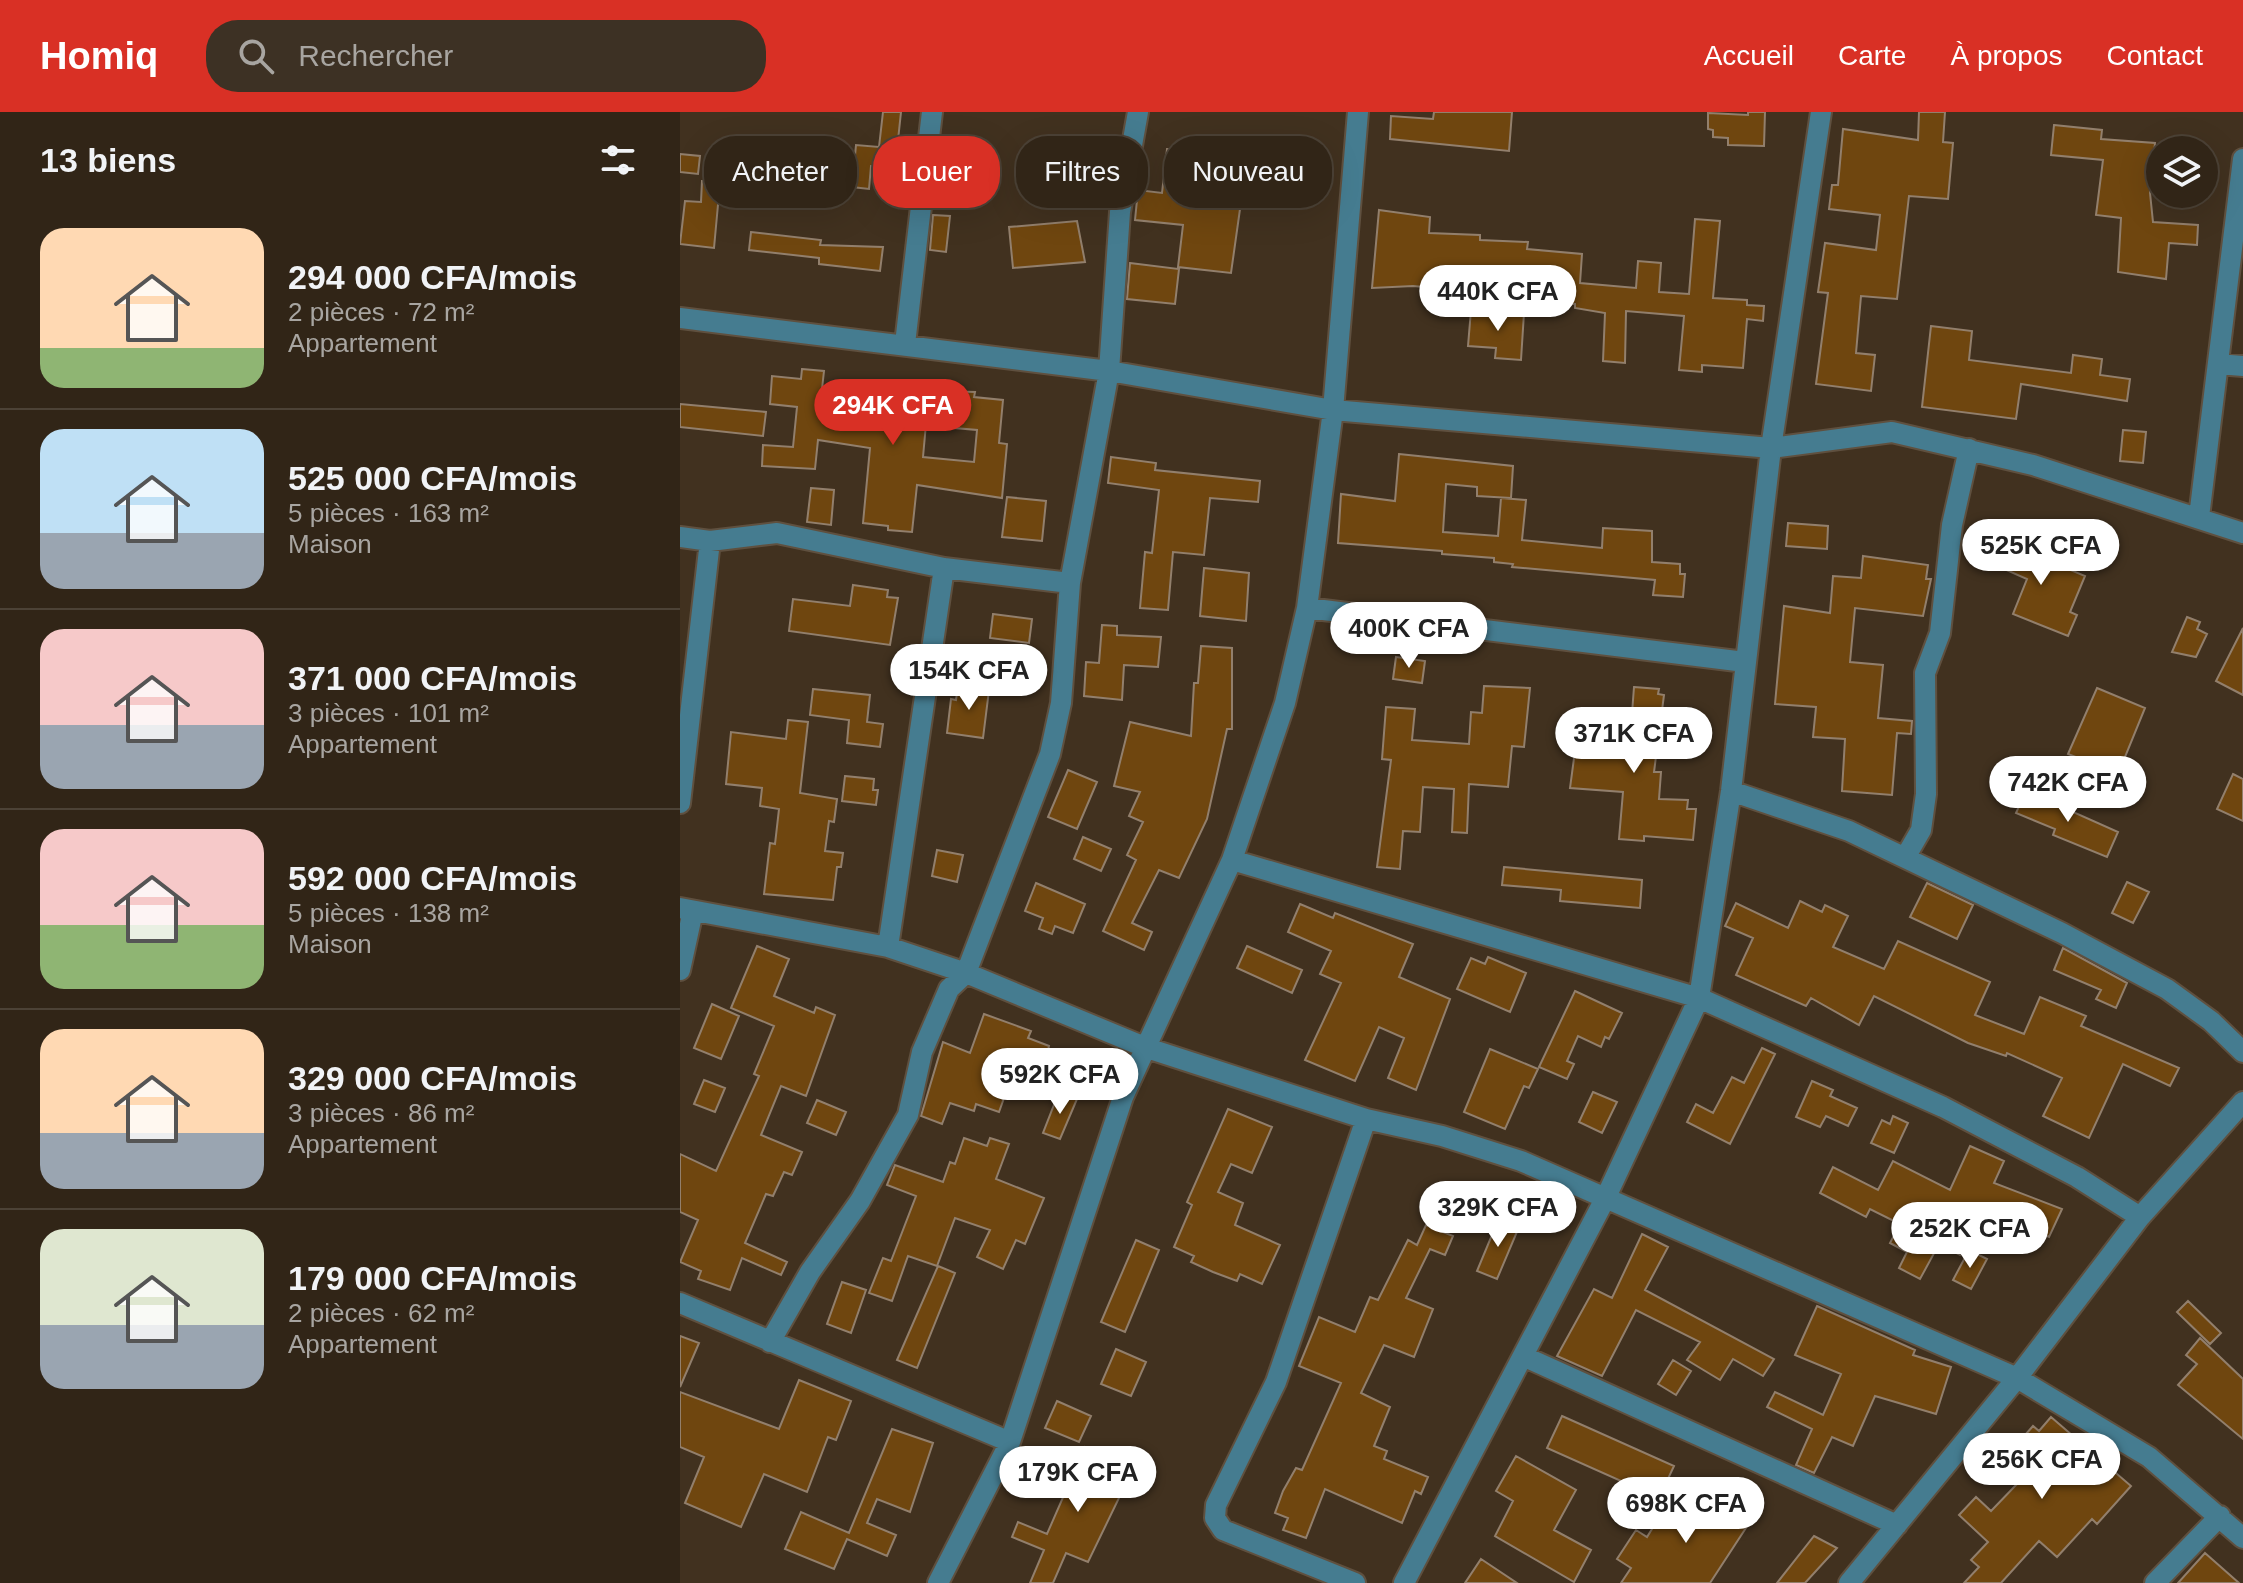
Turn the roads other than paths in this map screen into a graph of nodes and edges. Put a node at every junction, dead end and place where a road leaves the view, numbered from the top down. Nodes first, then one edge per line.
1 (932, 112) edge
2 (1138, 112) edge
3 (1358, 112) edge
4 (1821, 112) edge
5 (2243, 159) edge
6 (680, 318) edge
7 (905, 344) junction
8 (2218, 364) junction
9 (2243, 366) edge
10 (1109, 371) junction
11 (1333, 410) junction
12 (1771, 448) junction
13 (1969, 449) junction
14 (2199, 517) junction
15 (2243, 533) edge
16 (680, 537) edge
17 (710, 541) junction
18 (944, 568) junction
19 (1070, 583) junction
20 (1307, 608) junction
21 (1745, 662) junction
22 (1731, 791) junction
23 (680, 803) edge
24 (1906, 856) junction
25 (1232, 860) junction
26 (687, 910) edge
27 (888, 947) junction
28 (680, 970) edge
29 (966, 973) junction
30 (1699, 998) junction
31 (1147, 1048) junction
32 (2243, 1052) edge
33 (2243, 1102) edge
34 (1366, 1119) junction
35 (1606, 1197) junction
36 (2140, 1217) junction
37 (680, 1303) edge
38 (770, 1342) junction
39 (1523, 1356) junction
40 (2017, 1378) junction
41 (1010, 1442) junction
42 (2220, 1516) junction
43 (1897, 1525) junction
44 (2243, 1538) edge
45 (938, 1583) edge
46 (1355, 1583) edge
47 (1404, 1583) edge
48 (1849, 1583) edge
49 (2155, 1583) edge

1 - 7 street
2 - 10 street
3 - 11 street
4 - 12 street
5 - 8 street
6 - 7 street
7 - 10 street
8 - 9 street
8 - 14 street
10 - 11 street
10 - 19 street
11 - 12 street
11 - 20 street
12 - 13 street
12 - 21 street
13 - 14 street
13 - 24 street
14 - 15 street
16 - 17 street
17 - 18 street
17 - 23 street
18 - 19 street
18 - 27 street
19 - 29 street
20 - 21 street
20 - 25 street
21 - 22 street
22 - 24 street
22 - 30 street
24 - 32 street
25 - 30 street
25 - 31 street
26 - 27 street
26 - 28 street
27 - 29 street
29 - 31 street
29 - 38 street
30 - 35 street
30 - 36 street
31 - 34 street
31 - 41 street
33 - 36 street
34 - 35 street
34 - 46 street
35 - 39 street
35 - 40 street
36 - 40 street
37 - 38 street
38 - 41 street
39 - 43 street
39 - 47 street
40 - 42 street
40 - 43 street
41 - 45 street
42 - 44 street
42 - 49 street
43 - 48 street

